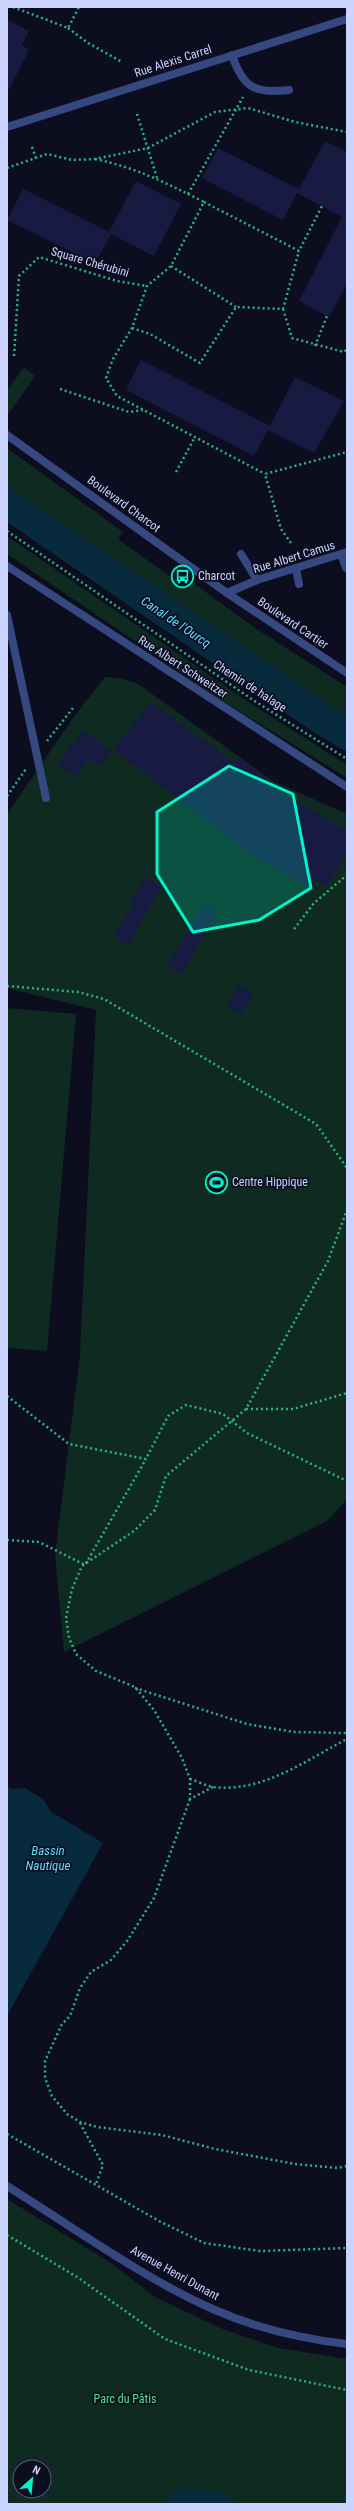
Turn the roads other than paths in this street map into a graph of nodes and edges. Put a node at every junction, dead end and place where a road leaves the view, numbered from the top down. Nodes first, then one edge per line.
1 (347, 19) edge
2 (232, 55) junction
3 (289, 90) dead end
4 (7, 127) edge
5 (7, 435) edge
6 (344, 553) edge
7 (241, 554) dead end
8 (7, 566) edge
9 (346, 568) dead end
10 (296, 569) junction
11 (257, 580) junction
12 (299, 584) dead end
13 (227, 592) junction
14 (7, 615) edge
15 (347, 674) edge
16 (347, 787) edge
17 (46, 798) dead end
18 (7, 2186) edge
19 (347, 2344) edge

1 - 2 street, Rue Alexis Carrel
2 - 3 street
2 - 4 street, Rue Alexis Carrel
5 - 13 street, Boulevard Charcot
6 - 9 street
6 - 10 street, Rue Albert Camus
7 - 11 street
8 - 16 street, Rue Albert Schweitzer
10 - 11 street, Rue Albert Camus
10 - 12 street
11 - 13 street, Rue Albert Camus
13 - 15 street, Boulevard Cartier
14 - 17 street
18 - 19 street, Avenue Henri Dunant

